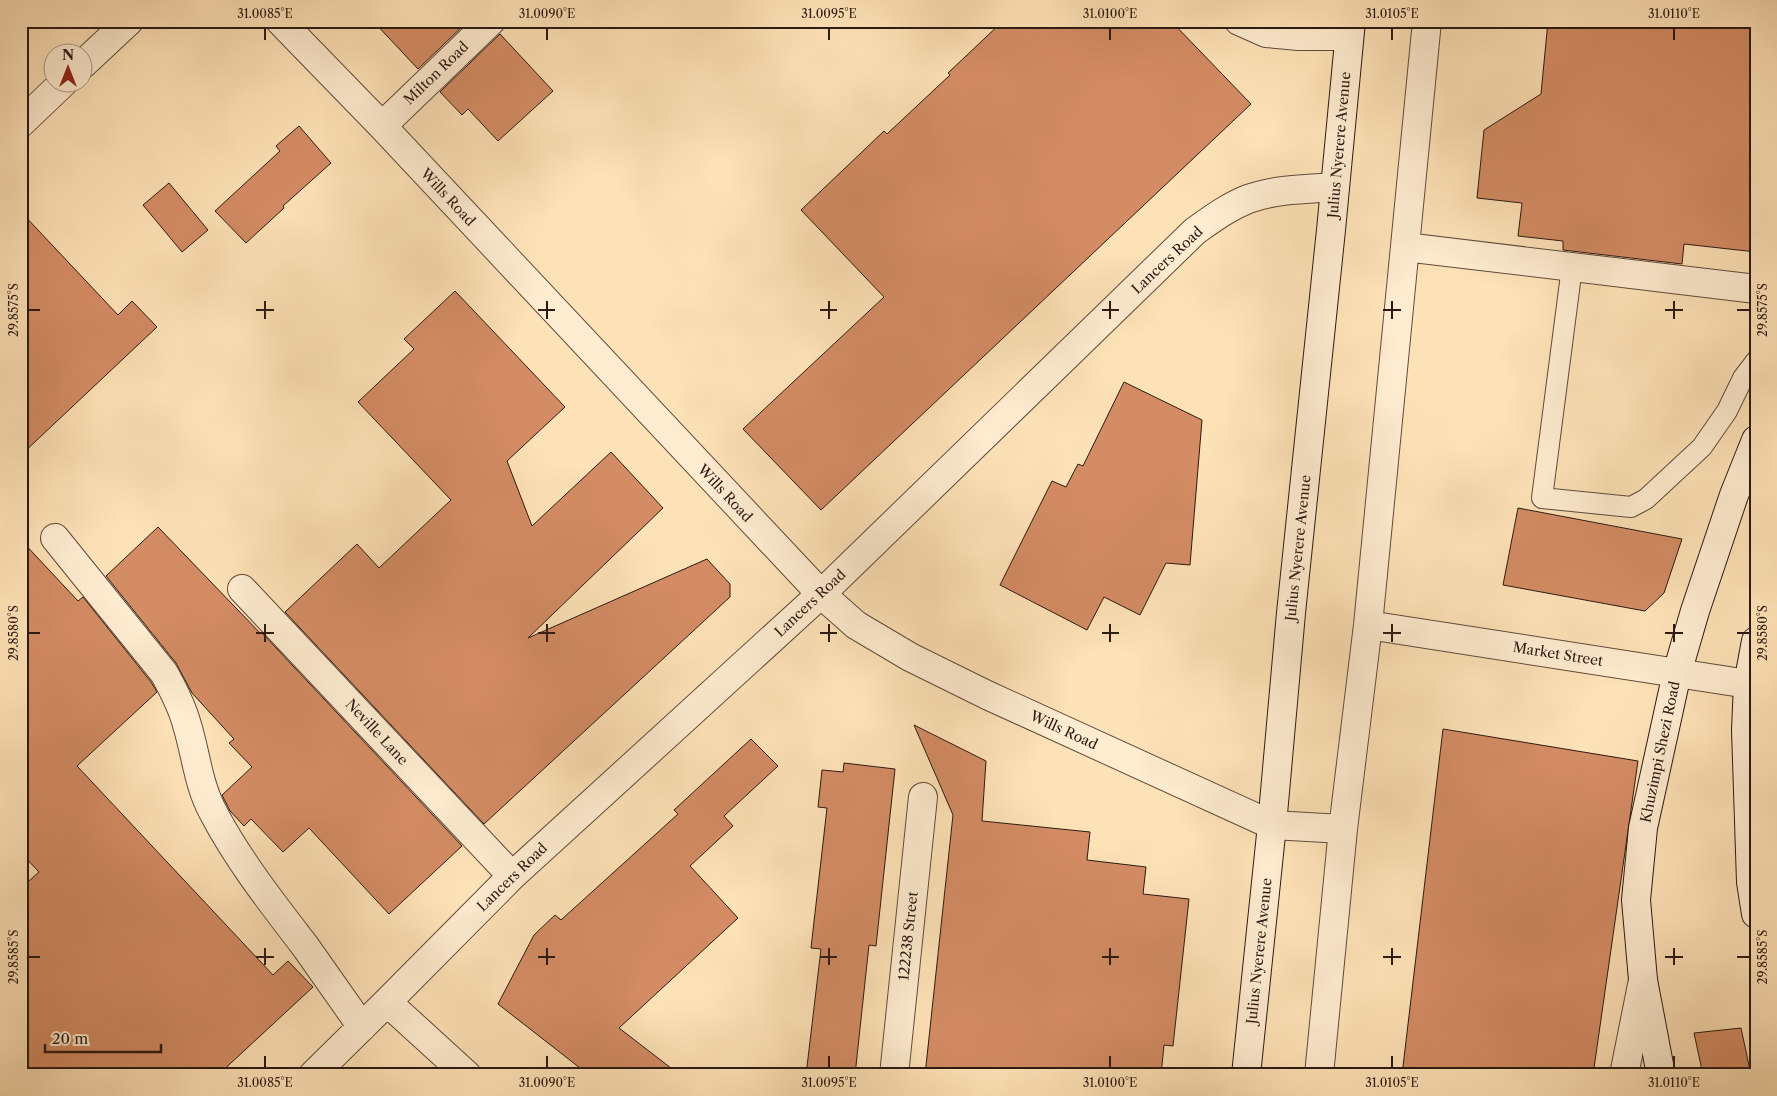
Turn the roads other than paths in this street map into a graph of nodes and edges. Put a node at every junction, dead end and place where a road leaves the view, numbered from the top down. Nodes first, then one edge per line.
1 (129, 21) edge
2 (280, 21) edge
3 (490, 21) edge
4 (1239, 21) edge
5 (1427, 21) edge
6 (1350, 29) edge
7 (92, 56) edge
8 (54, 92) edge
9 (21, 123) edge
10 (382, 126) junction
11 (1335, 187) junction
12 (1404, 247) junction
13 (1572, 267) junction
14 (1756, 289) edge
15 (1756, 361) edge
16 (1756, 440) edge
17 (55, 538) dead end
18 (242, 589) dead end
19 (821, 594) junction
20 (1368, 625) junction
21 (1756, 641) edge
22 (1677, 673) junction
23 (1748, 684) junction
24 (923, 798) dead end
25 (1272, 825) junction
26 (1342, 828) junction
27 (512, 876) junction
28 (1756, 914) edge
29 (1643, 980) junction
30 (387, 1002) junction
31 (362, 1027) junction
32 (313, 1075) edge
33 (467, 1075) edge
34 (894, 1075) edge
35 (1246, 1075) edge
36 (1319, 1075) edge
37 (1624, 1075) edge
38 (1661, 1075) edge

1 - 7 street
2 - 10 street, Wills Road
3 - 10 street, Milton Road
4 - 6 street
5 - 12 street
6 - 11 street, Julius Nyerere Avenue
8 - 9 street
10 - 19 street, Wills Road
11 - 19 street, Lancers Road
11 - 25 street, Julius Nyerere Avenue
12 - 13 street
12 - 20 street
13 - 14 street
13 - 15 lane
16 - 22 street, Khuzimpi Shezi Road
17 - 31 street
18 - 27 street, Neville Lane
19 - 25 street, Wills Road
19 - 27 street, Lancers Road
20 - 22 street, Market Street
20 - 26 street
21 - 23 street
22 - 23 street, Market Street
22 - 29 street, Khuzimpi Shezi Road
23 - 28 street
24 - 34 street, 122238 Street
25 - 26 street
25 - 35 street, Julius Nyerere Avenue
26 - 36 street
27 - 30 street, Lancers Road
29 - 37 street
29 - 38 street, Khuzimpi Shezi Road
30 - 31 street, Lancers Road
30 - 33 street
31 - 32 street, Lancers Road

